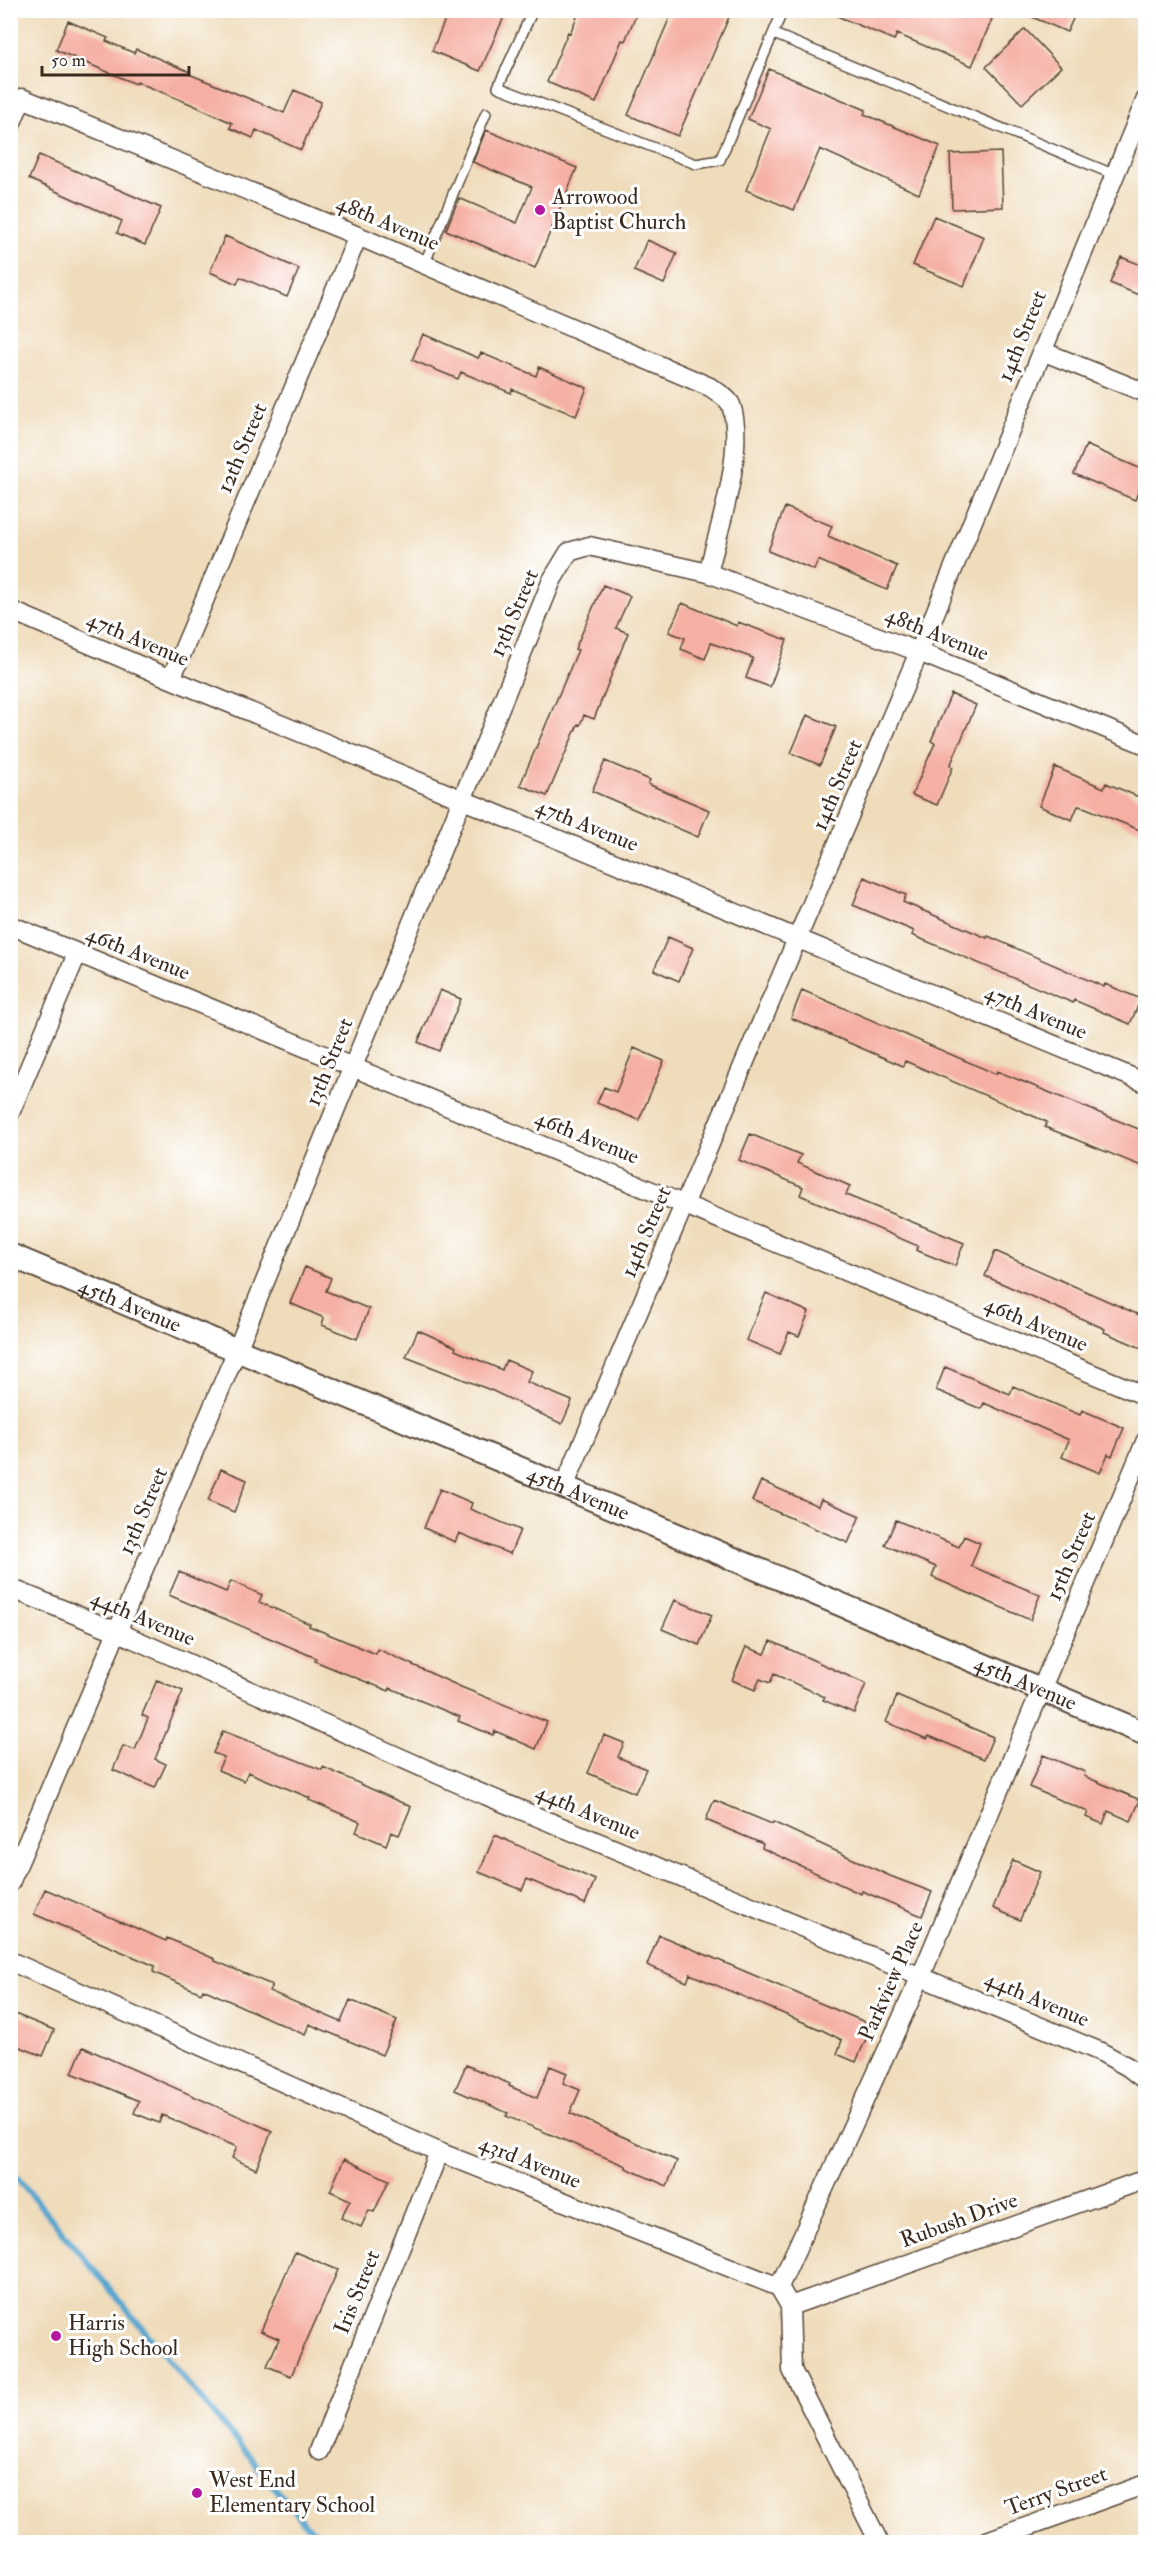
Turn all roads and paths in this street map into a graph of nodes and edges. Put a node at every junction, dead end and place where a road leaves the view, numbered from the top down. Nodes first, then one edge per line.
1 (533, 10) edge
2 (783, 10) edge
3 (774, 34) junction
4 (1146, 99) edge
5 (486, 113) dead end
6 (10, 127) edge
7 (1115, 174) junction
8 (358, 236) junction
9 (424, 265) junction
10 (1042, 351) junction
11 (1146, 393) edge
12 (708, 573) junction
13 (10, 610) edge
14 (920, 652) junction
15 (171, 679) junction
16 (1146, 745) edge
17 (463, 801) junction
18 (10, 925) edge
19 (797, 938) junction
20 (77, 954) junction
21 (352, 1067) junction
22 (1146, 1083) edge
23 (10, 1113) edge
24 (685, 1203) junction
25 (10, 1255) edge
26 (237, 1350) junction
27 (1146, 1396) edge
28 (1146, 1440) edge
29 (564, 1487) junction
30 (10, 1588) edge
31 (118, 1632) junction
32 (1040, 1691) junction
33 (1146, 1734) edge
34 (10, 1883) edge
35 (10, 1961) edge
36 (921, 1976) junction
37 (1146, 2081) edge
38 (440, 2152) junction
39 (1146, 2179) edge
40 (779, 2287) junction
41 (790, 2306) junction
42 (319, 2451) dead end
43 (1146, 2484) edge
44 (879, 2542) edge
45 (984, 2542) edge

1 - 3 lane
2 - 3 lane
3 - 7 lane
4 - 7 street, 14th Street
5 - 9 lane
6 - 8 street, 48th Avenue
7 - 10 street, 14th Street
8 - 9 street, 48th Avenue
8 - 15 street, 12th Street
9 - 12 street, 48th Avenue
10 - 11 street
10 - 14 street, 14th Street
12 - 14 street, 48th Avenue
12 - 17 street, 13th Street
13 - 15 street, 47th Avenue
14 - 16 street, 48th Avenue
14 - 19 street, 14th Street
15 - 17 street, 47th Avenue
17 - 19 street, 47th Avenue
17 - 21 street, 13th Street
18 - 20 street, 46th Avenue
19 - 22 street, 47th Avenue
19 - 24 street, 14th Street
20 - 21 street, 46th Avenue
20 - 23 street
21 - 24 street, 46th Avenue
21 - 26 street, 13th Street
24 - 27 street, 46th Avenue
24 - 29 street, 14th Street
25 - 26 street, 45th Avenue
26 - 29 street, 45th Avenue
26 - 31 street, 13th Street
28 - 32 street, 15th Street
29 - 32 street, 45th Avenue
30 - 31 street, 44th Avenue
31 - 34 street, 13th Street
31 - 36 street, 44th Avenue
32 - 33 street, 45th Avenue
32 - 36 street, Parkview Place
35 - 38 street, 43rd Avenue
36 - 37 street, 44th Avenue
36 - 40 street, Parkview Place
38 - 40 street, 43rd Avenue
38 - 42 street, Iris Street
39 - 41 street, Rubush Drive
40 - 41 street
41 - 44 street
43 - 45 street, Terry Street

